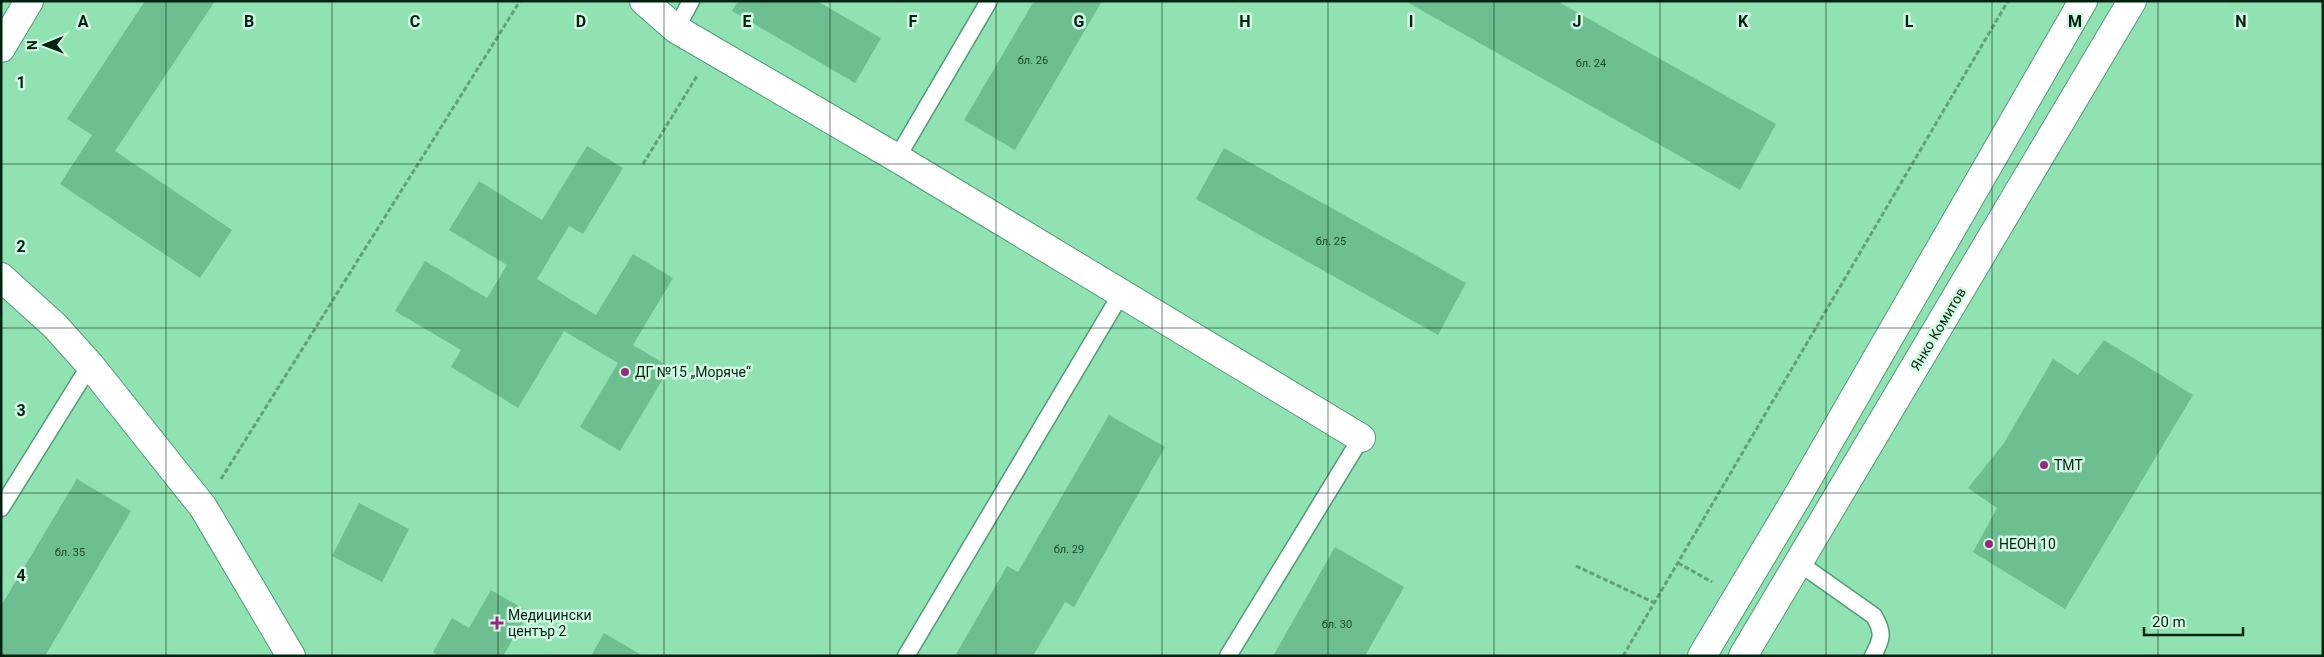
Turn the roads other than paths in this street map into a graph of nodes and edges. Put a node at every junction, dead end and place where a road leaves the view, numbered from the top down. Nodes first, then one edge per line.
1 (29, 1) edge
2 (644, 1) edge
3 (691, 1) edge
4 (988, 1) edge
5 (2083, 1) edge
6 (2132, 1) edge
7 (676, 29) junction
8 (1, 48) edge
9 (896, 158) junction
10 (1, 277) edge
11 (1121, 294) junction
12 (90, 365) junction
13 (1361, 438) joint
14 (1, 508) edge
15 (1800, 563) junction
16 (283, 651) edge
17 (906, 656) edge
18 (1228, 656) edge
19 (1702, 656) edge
20 (1743, 656) edge
21 (1873, 656) edge

1 - 8 main road
2 - 7 main road
3 - 7 lane
4 - 9 lane
5 - 19 main road
6 - 15 main road, Янко Комитов
7 - 9 main road
9 - 11 main road
10 - 12 main road
11 - 13 main road
11 - 17 lane
12 - 14 lane
12 - 16 main road
13 - 18 lane
15 - 20 main road, Янко Комитов
15 - 21 lane

